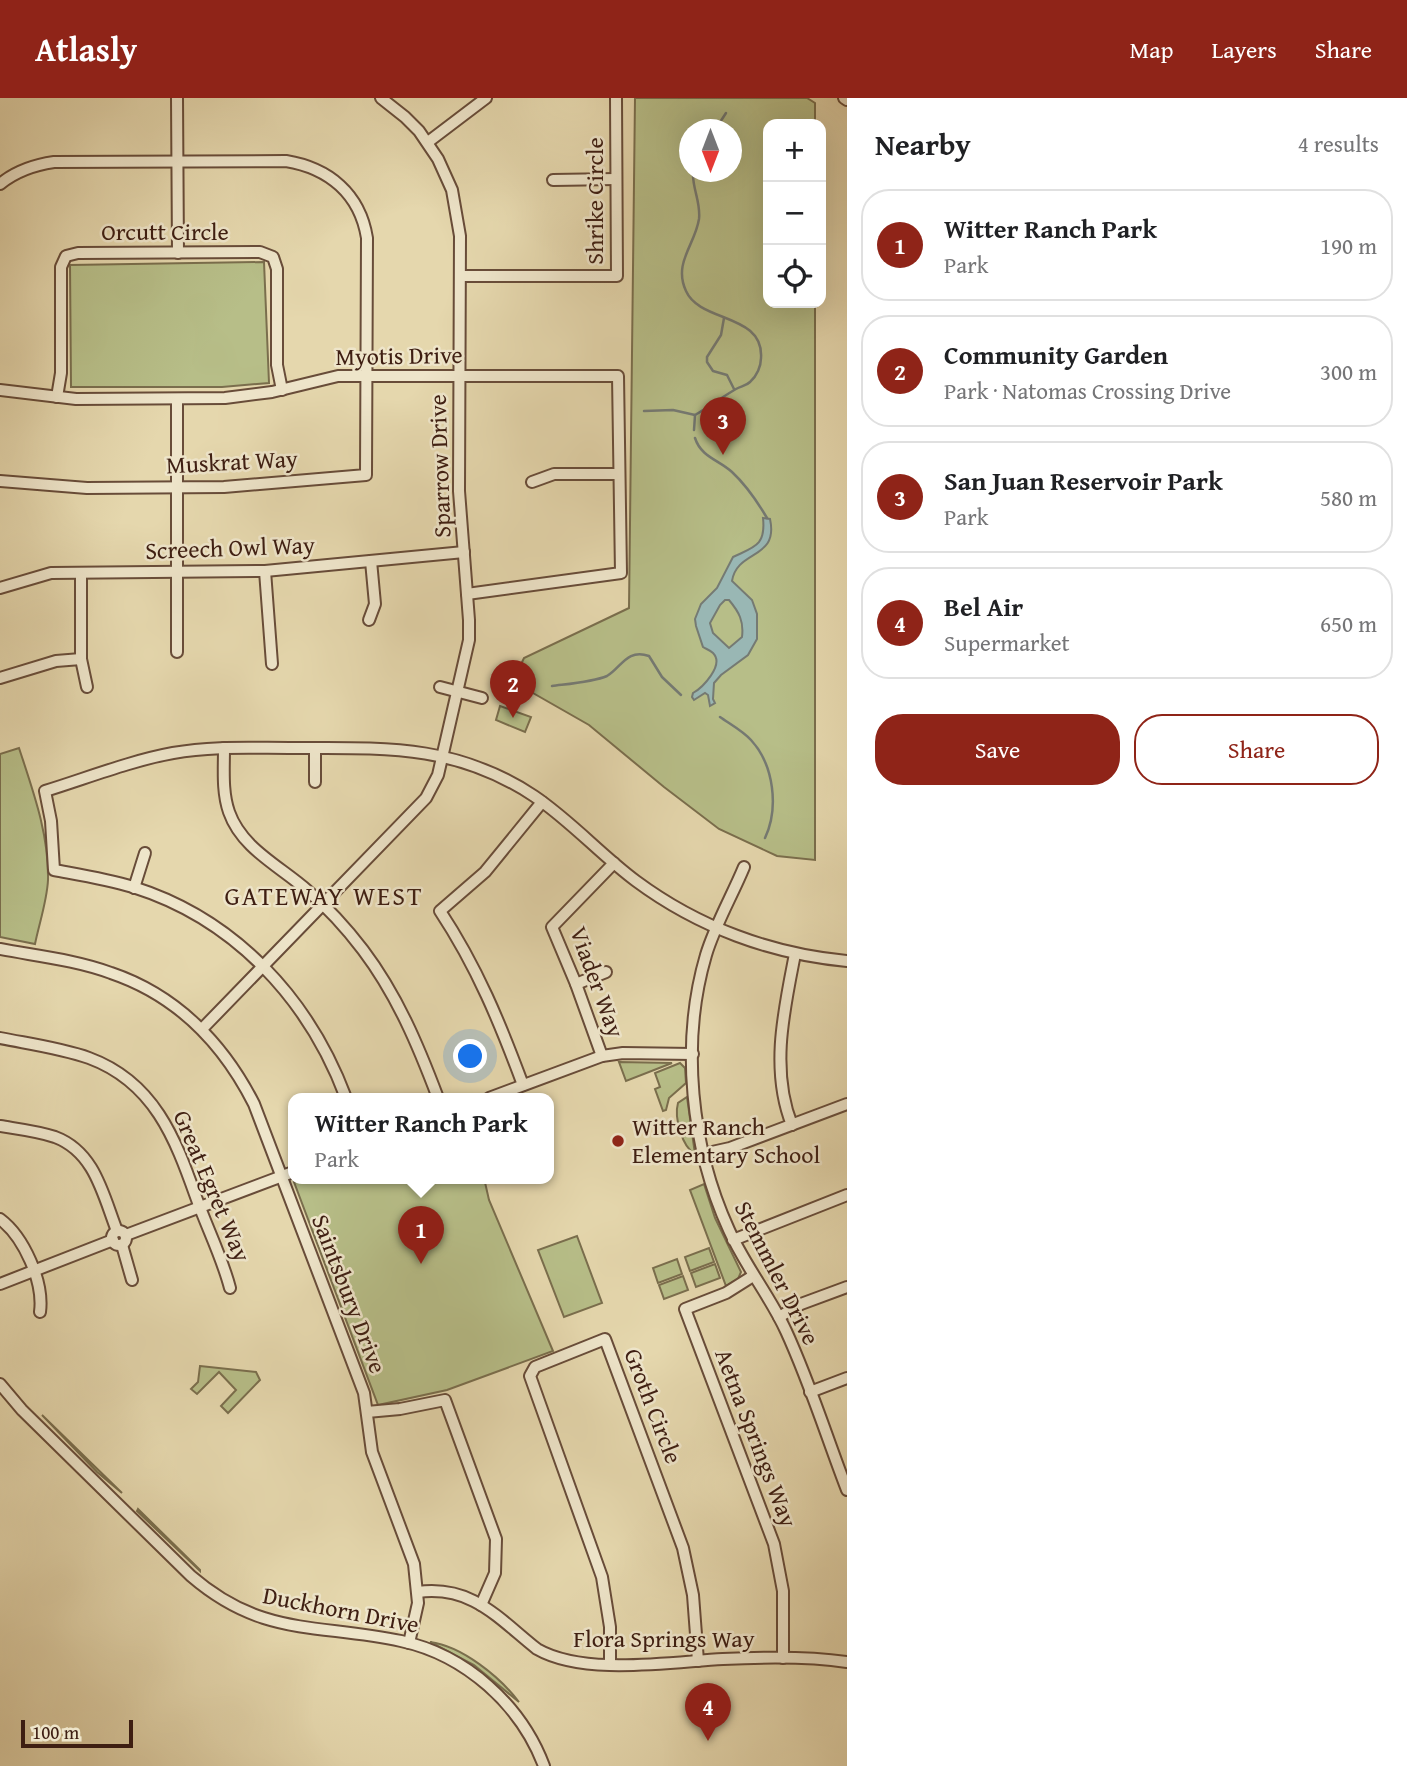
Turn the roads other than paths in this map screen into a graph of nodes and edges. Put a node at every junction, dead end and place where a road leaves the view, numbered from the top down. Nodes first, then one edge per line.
1 (177, 98) edge
2 (381, 98) edge
3 (486, 98) edge
4 (616, 98) edge
5 (428, 142) junction
6 (177, 161) junction
7 (553, 180) dead end
8 (617, 180) junction
9 (0, 184) edge
10 (178, 253) junction
11 (461, 276) junction
12 (366, 375) junction
13 (459, 375) junction
14 (0, 390) edge
15 (282, 390) junction
16 (57, 397) junction
17 (177, 398) junction
18 (619, 474) junction
19 (0, 481) edge
20 (532, 482) dead end
21 (177, 487) junction
22 (464, 552) junction
23 (371, 561) junction
24 (265, 571) junction
25 (81, 573) junction
26 (178, 573) junction
27 (0, 588) edge
28 (467, 594) junction
29 (369, 620) dead end
30 (177, 652) dead end
31 (81, 659) junction
32 (272, 664) dead end
33 (0, 678) edge
34 (87, 687) dead end
35 (440, 687) dead end
36 (458, 690) junction
37 (482, 698) dead end
38 (224, 748) junction
39 (315, 748) junction
40 (442, 755) junction
41 (315, 782) dead end
42 (542, 802) junction
43 (145, 853) dead end
44 (614, 863) junction
45 (744, 867) dead end
46 (134, 888) junction
47 (323, 905) junction
48 (717, 928) junction
49 (0, 949) edge
50 (795, 954) junction
51 (847, 961) edge
52 (263, 966) junction
53 (606, 972) dead end
54 (576, 984) junction
55 (202, 1029) junction
56 (0, 1038) edge
57 (693, 1054) junction
58 (602, 1056) junction
59 (523, 1085) junction
60 (344, 1093) edge
61 (436, 1093) edge
62 (502, 1093) edge
63 (847, 1104) edge
64 (792, 1125) junction
65 (0, 1126) edge
66 (703, 1154) junction
67 (288, 1174) edge
68 (291, 1184) edge
69 (847, 1195) edge
70 (200, 1208) junction
71 (0, 1219) edge
72 (119, 1238) junction
73 (733, 1240) junction
74 (33, 1271) junction
75 (753, 1276) junction
76 (132, 1280) dead end
77 (0, 1284) edge
78 (847, 1287) edge
79 (230, 1288) dead end
80 (40, 1312) dead end
81 (779, 1317) junction
82 (847, 1378) edge
83 (0, 1384) edge
84 (810, 1392) junction
85 (368, 1412) junction
86 (844, 1471) edge
87 (847, 1490) edge
88 (418, 1592) junction
89 (481, 1605) junction
90 (409, 1643) junction
91 (783, 1658) junction
92 (698, 1661) junction
93 (847, 1662) edge
94 (610, 1664) junction
95 (544, 1766) edge

1 - 6 street
2 - 5 street, Sparrow Drive
3 - 5 street
4 - 8 street, Shrike Circle
5 - 11 street, Sparrow Drive
6 - 9 street
6 - 10 street
6 - 12 street
7 - 8 street
8 - 11 street, Shrike Circle
10 - 15 street, Orcutt Circle
10 - 16 street, Orcutt Circle
11 - 13 street, Sparrow Drive
12 - 13 street, Myotis Drive
12 - 15 street, Myotis Drive
12 - 21 street, Muskrat Way
13 - 18 street, Myotis Drive
13 - 22 street, Sparrow Drive
14 - 16 street, Myotis Drive
15 - 17 street, Myotis Drive
16 - 17 street, Myotis Drive
17 - 21 street
18 - 20 street
18 - 28 street
19 - 21 street, Muskrat Way
21 - 26 street
22 - 23 street, Screech Owl Way
22 - 28 street, Sparrow Drive
23 - 24 street, Screech Owl Way
23 - 29 street
24 - 26 street, Screech Owl Way
24 - 32 street
25 - 26 street, Screech Owl Way
25 - 27 street, Screech Owl Way
25 - 31 street
26 - 30 street
28 - 36 street, Sparrow Drive
31 - 33 street
31 - 34 street
35 - 36 street
36 - 37 street
36 - 40 street, Sparrow Drive
38 - 39 street
38 - 46 street
38 - 47 street
39 - 40 street
39 - 41 street
40 - 42 street
40 - 47 street, Sparrow Drive
42 - 44 street
42 - 59 street
43 - 46 street
44 - 48 street
44 - 54 street, Viader Way
45 - 48 street, Stemmler Drive
46 - 52 street
47 - 52 street, Sparrow Drive
47 - 61 street
48 - 50 street
48 - 57 street, Stemmler Drive
49 - 55 street, Saintsbury Drive
50 - 51 street
50 - 64 street
52 - 55 street, Sparrow Drive
52 - 60 street
53 - 54 street
54 - 58 street, Viader Way
55 - 67 street, Saintsbury Drive
56 - 70 street, Great Egret Way
57 - 58 street
57 - 66 street, Stemmler Drive
58 - 59 street
59 - 62 street
63 - 64 street
64 - 66 street
65 - 72 street
66 - 73 street, Stemmler Drive
67 - 70 street
68 - 85 street, Saintsbury Drive
69 - 73 street
70 - 72 street
70 - 79 street, Great Egret Way
71 - 74 street
72 - 74 street
72 - 76 street
73 - 75 street, Stemmler Drive
74 - 77 street
74 - 80 street
75 - 81 street, Stemmler Drive
75 - 91 street, Aetna Springs Way
78 - 81 street
81 - 84 street, Stemmler Drive
82 - 84 street
83 - 90 street, Duckhorn Drive
84 - 86 street, Stemmler Drive
85 - 88 street, Saintsbury Drive
85 - 89 street
86 - 87 street, Stemmler Drive
88 - 89 street, Flora Springs Way
88 - 90 street, Saintsbury Drive
89 - 94 street, Flora Springs Way
90 - 95 street, Duckhorn Drive
91 - 92 street, Flora Springs Way
91 - 93 street, Flora Springs Way
92 - 94 street, Flora Springs Way
92 - 94 street, Groth Circle

